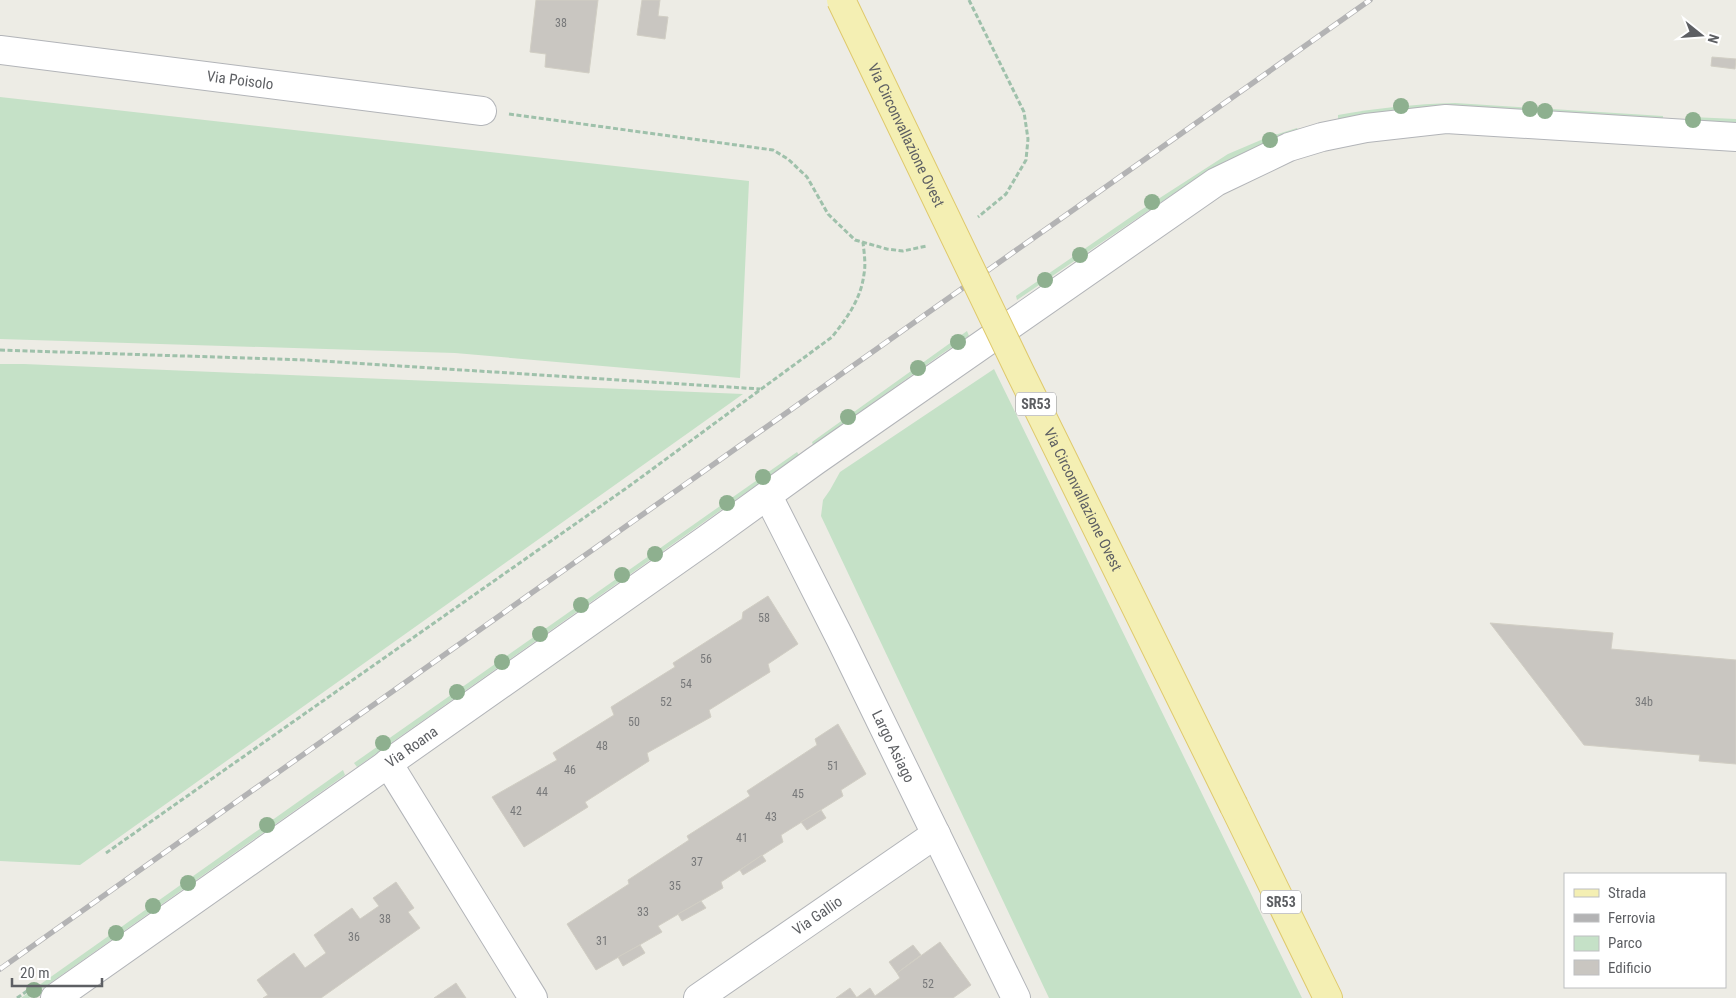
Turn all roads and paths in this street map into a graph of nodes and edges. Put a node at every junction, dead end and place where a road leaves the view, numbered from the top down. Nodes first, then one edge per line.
1 (841, 0) edge
2 (969, 0) edge
3 (0, 50) edge
4 (482, 111) joint
5 (1736, 137) edge
6 (973, 220) dead end
7 (863, 242) junction
8 (934, 242) dead end
9 (0, 350) edge
10 (760, 389) junction
11 (768, 496) junction
12 (388, 763) junction
13 (936, 834) junction
14 (106, 852) dead end
15 (55, 998) edge
16 (533, 998) edge
17 (698, 998) edge
18 (1016, 998) edge
19 (1328, 998) edge

1 - 19 main road, Via Circonvallazione Ovest / SR53, bridge
2 - 6 path
3 - 4 street, Via Poisolo
4 - 7 path
5 - 11 street, Via Roana
7 - 8 path
7 - 10 path
9 - 10 path
10 - 14 path
11 - 12 street, Via Roana
11 - 13 street, Largo Asiago
12 - 15 street, Via Roana
12 - 16 street
13 - 17 street, Via Gallio
13 - 18 street, Largo Asiago

